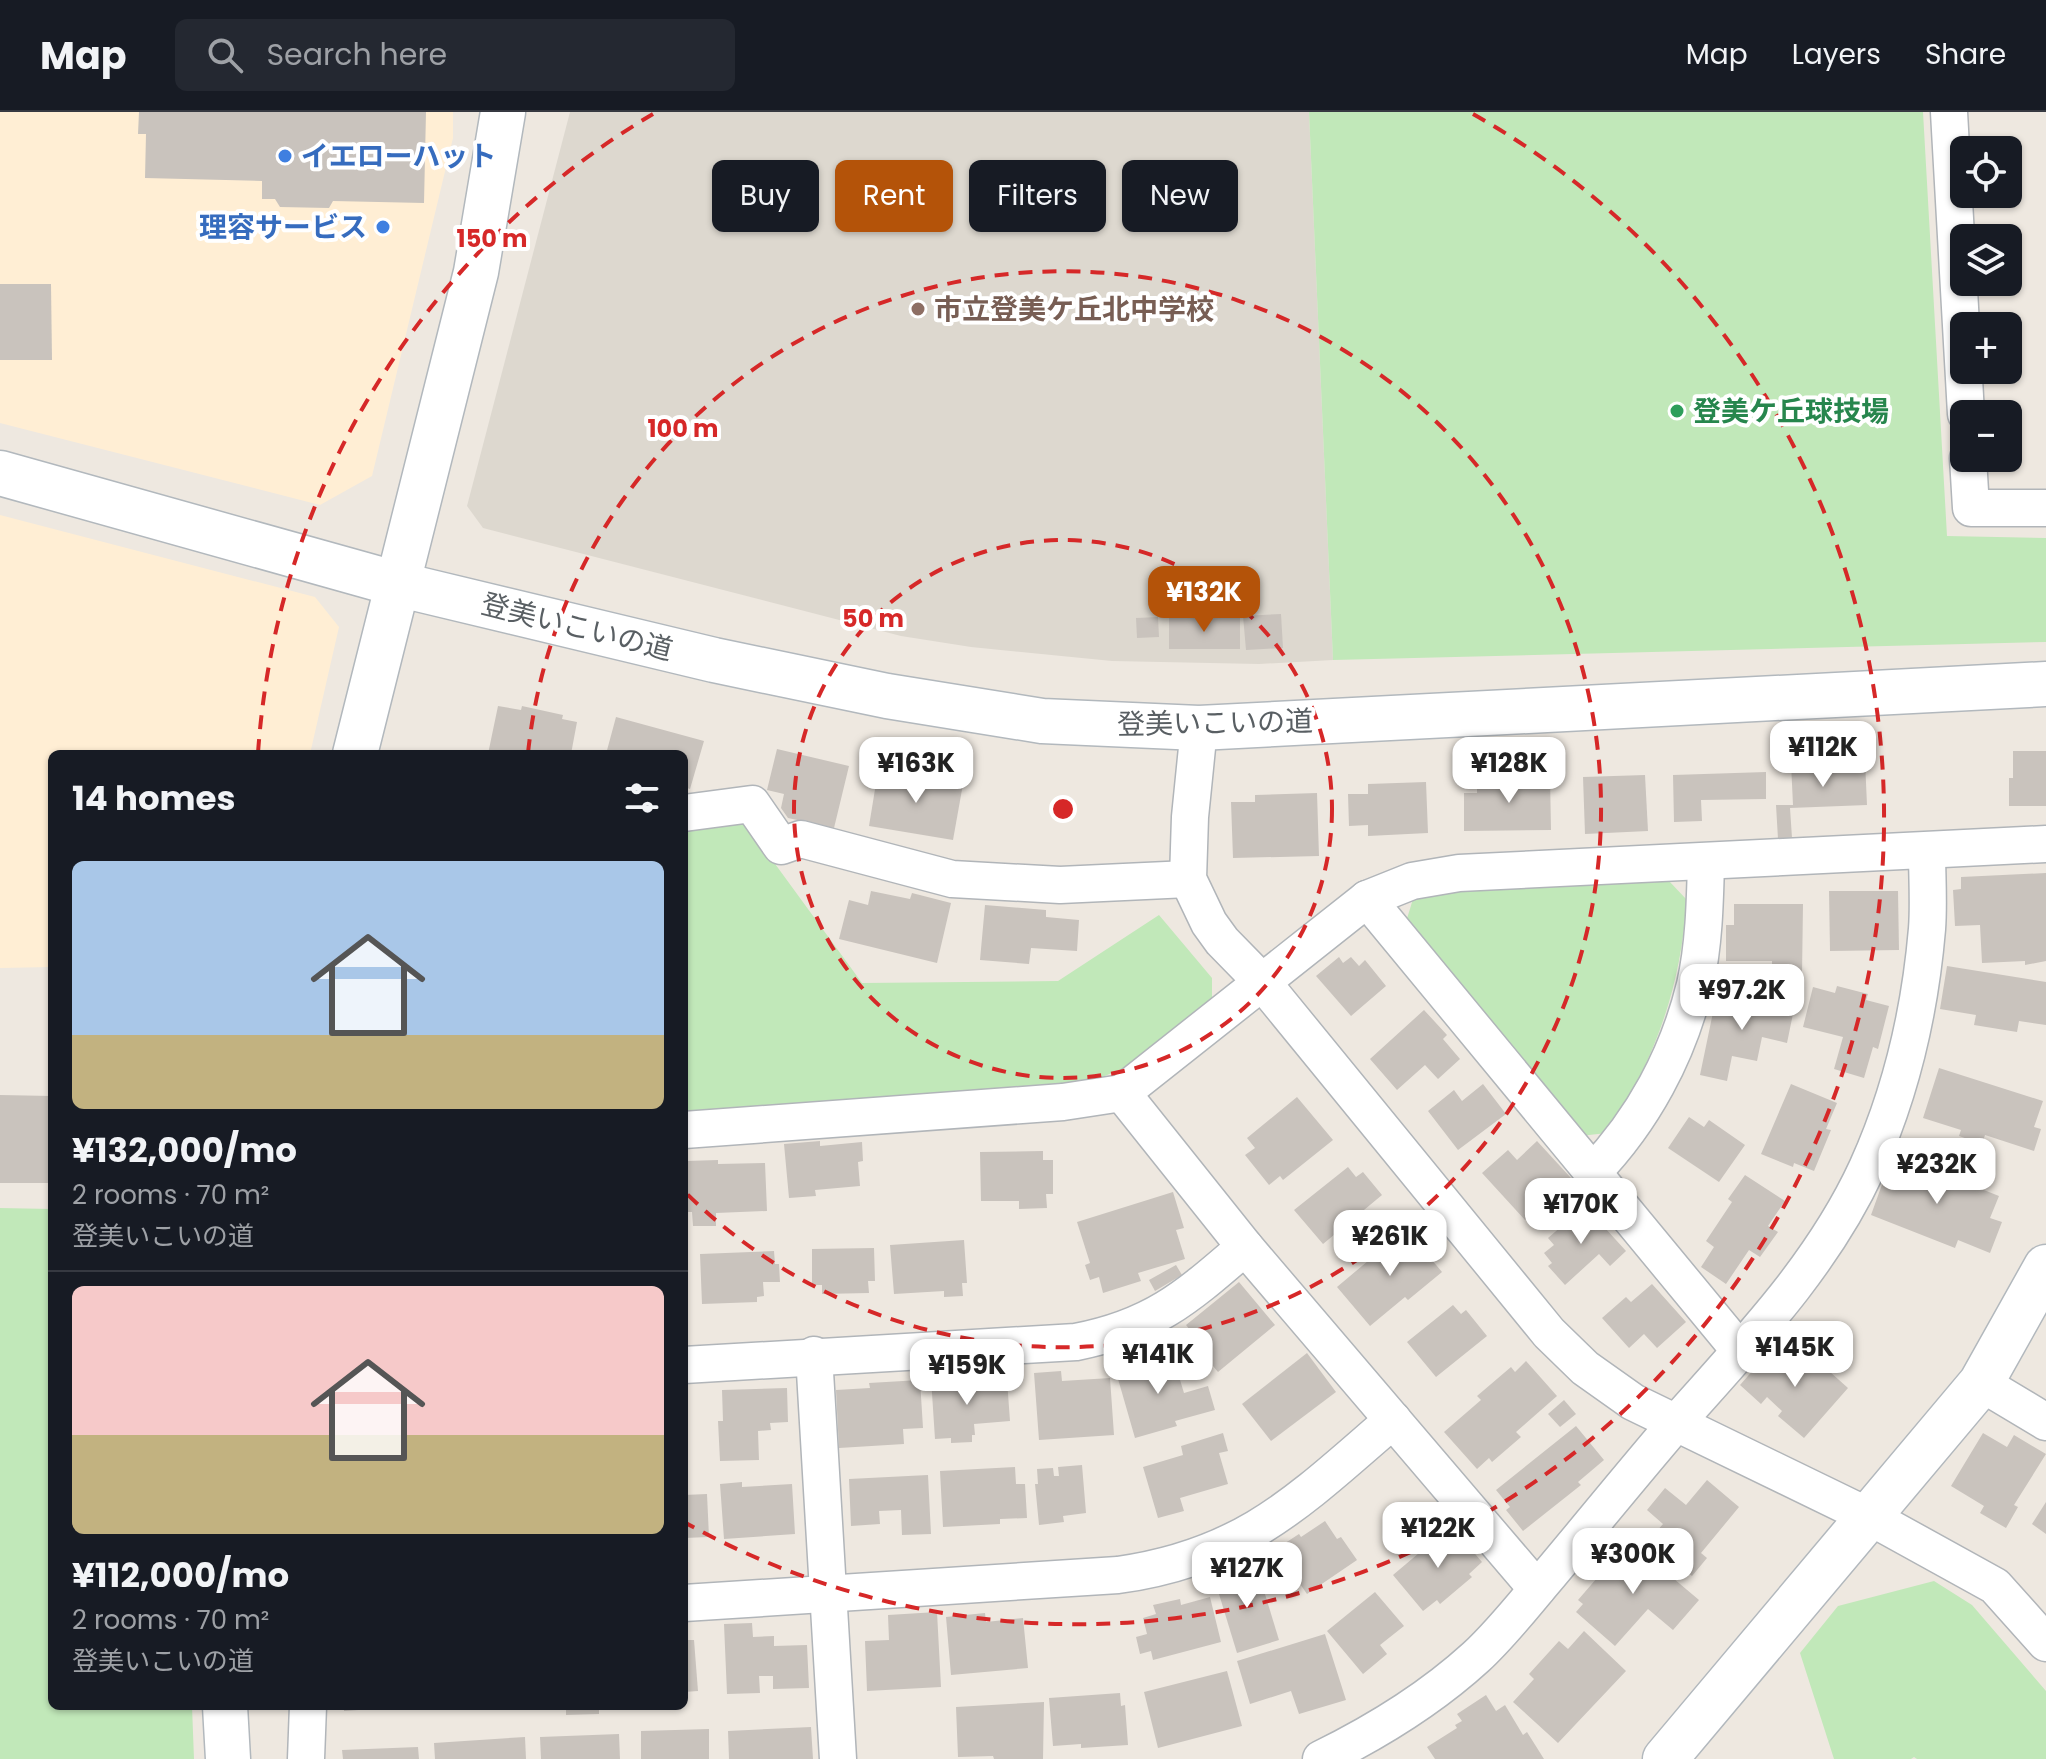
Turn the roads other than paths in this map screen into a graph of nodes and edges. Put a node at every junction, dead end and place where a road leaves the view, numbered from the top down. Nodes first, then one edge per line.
1 (503, 112) edge
2 (1949, 112) edge
3 (1965, 400) edge
4 (1969, 472) edge
5 (0, 473) edge
6 (2046, 508) edge
7 (397, 584) junction
8 (2046, 684) edge
9 (1199, 728) junction
10 (356, 750) edge
11 (688, 812) edge
12 (2046, 844) edge
13 (1927, 851) junction
14 (1706, 862) junction
15 (1188, 879) junction
16 (1367, 899) junction
17 (1263, 983) junction
18 (1122, 1093) junction
19 (688, 1130) edge
20 (1593, 1172) junction
21 (1245, 1247) junction
22 (2046, 1267) edge
23 (1741, 1352) junction
24 (814, 1355) junction
25 (688, 1365) edge
26 (1981, 1383) junction
27 (1393, 1420) junction
28 (2046, 1422) edge
29 (1676, 1424) junction
30 (1870, 1517) junction
31 (1537, 1589) junction
32 (827, 1594) junction
33 (688, 1603) edge
34 (2046, 1643) edge
35 (225, 1710) edge
36 (308, 1710) edge
37 (228, 1759) edge
38 (306, 1759) edge
39 (838, 1759) edge
40 (1321, 1759) edge
41 (1665, 1759) edge

1 - 7 street
2 - 3 street
4 - 6 street
5 - 7 street, 登美いこいの道
7 - 9 street, 登美いこいの道
7 - 10 street
8 - 9 street, 登美いこいの道
9 - 15 street
11 - 15 street
12 - 13 street
13 - 14 street
13 - 23 street
14 - 16 street
14 - 20 street
15 - 17 street
16 - 17 street
16 - 20 street
17 - 18 street
17 - 29 street
18 - 19 street
18 - 21 street
20 - 23 street
21 - 24 street
21 - 27 street
22 - 26 street
23 - 29 street
24 - 25 street
24 - 32 street
26 - 28 street
26 - 30 street
27 - 31 street
27 - 32 street
29 - 30 street
29 - 31 street
30 - 34 street
30 - 41 street
31 - 40 street
32 - 33 street
32 - 39 street
35 - 37 street
36 - 38 street

